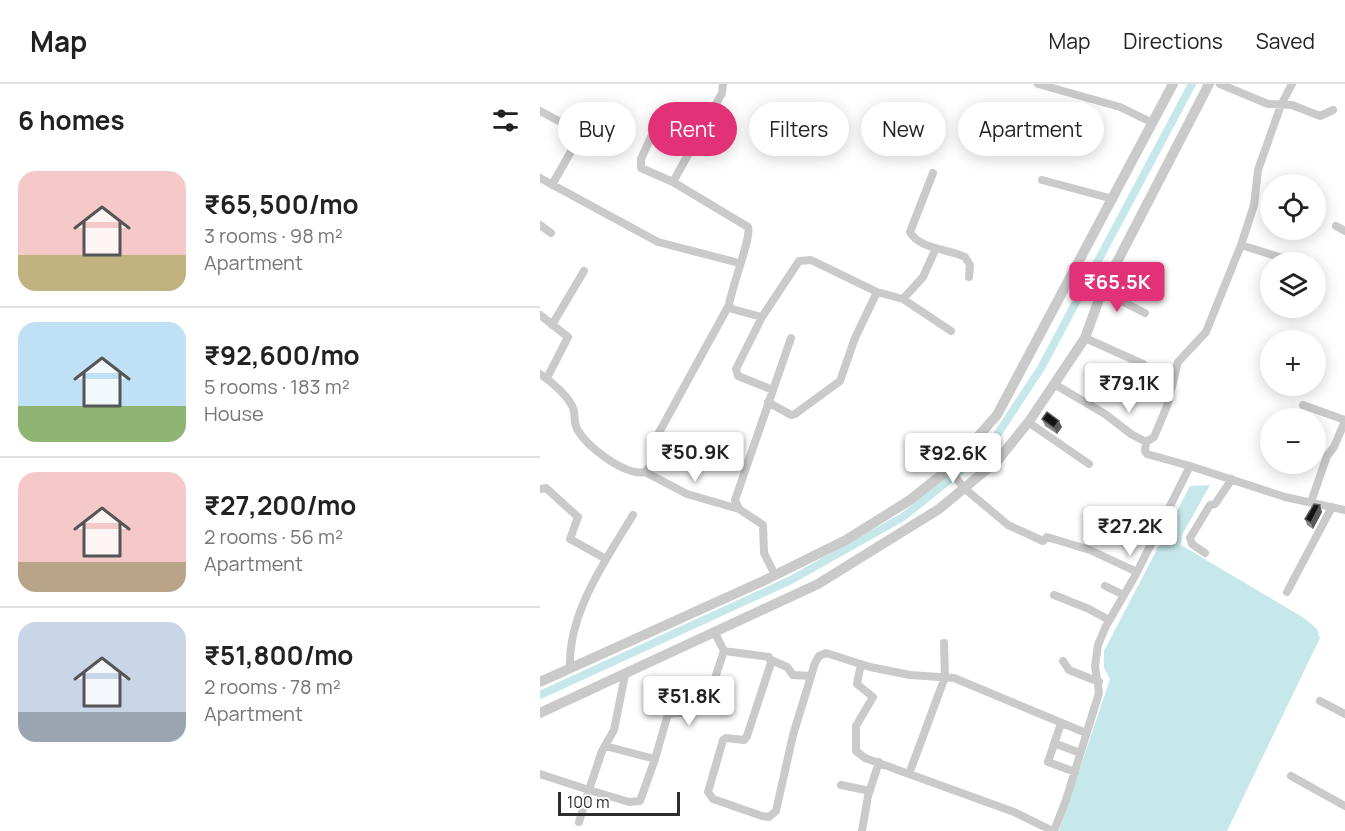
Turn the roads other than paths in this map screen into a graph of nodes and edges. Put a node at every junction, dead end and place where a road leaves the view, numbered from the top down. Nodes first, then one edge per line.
1 (723, 84) edge
2 (1038, 84) edge
3 (1173, 84) edge
4 (1209, 84) edge
5 (1220, 84) edge
6 (1292, 84) edge
7 (1281, 105) junction
8 (1333, 110) dead end
9 (540, 111) edge
10 (1153, 123) junction
11 (648, 144) edge
12 (933, 173) dead end
13 (540, 178) edge
14 (1042, 180) dead end
15 (673, 182) junction
16 (552, 185) junction
17 (1113, 199) junction
18 (540, 225) edge
19 (1336, 226) dead end
20 (1345, 231) edge
21 (551, 233) dead end
22 (1241, 245) junction
23 (936, 248) junction
24 (1263, 252) edge
25 (739, 263) junction
26 (584, 271) dead end
27 (969, 277) dead end
28 (1102, 291) junction
29 (877, 292) junction
30 (903, 299) junction
31 (729, 305) junction
32 (1145, 313) dead end
33 (540, 315) edge
34 (762, 317) junction
35 (552, 325) junction
36 (951, 331) dead end
37 (791, 338) dead end
38 (1085, 338) junction
39 (1143, 364) dead end
40 (543, 376) edge
41 (1054, 384) junction
42 (773, 390) junction
43 (768, 402) junction
44 (1303, 405) dead end
45 (1345, 420) edge
46 (1028, 422) junction
47 (1146, 442) junction
48 (1089, 464) dead end
49 (1190, 466) junction
50 (951, 471) junction
51 (645, 472) junction
52 (1232, 479) junction
53 (962, 486) junction
54 (540, 489) edge
55 (1311, 502) junction
56 (1332, 507) junction
57 (739, 509) junction
58 (1345, 510) edge
59 (633, 515) dead end
60 (1205, 553) dead end
61 (606, 559) junction
62 (1137, 572) junction
63 (775, 575) junction
64 (1105, 586) dead end
65 (1287, 592) dead end
66 (1054, 595) dead end
67 (1124, 595) junction
68 (1109, 620) junction
69 (715, 633) junction
70 (944, 643) dead end
71 (724, 651) junction
72 (771, 660) junction
73 (1063, 662) dead end
74 (861, 664) junction
75 (570, 668) junction
76 (625, 675) junction
77 (812, 676) junction
78 (945, 677) junction
79 (540, 682) edge
80 (1099, 682) junction
81 (1320, 701) dead end
82 (540, 713) edge
83 (1345, 714) edge
84 (1061, 723) junction
85 (1086, 733) junction
86 (1054, 743) junction
87 (605, 746) junction
88 (1080, 753) junction
89 (655, 759) junction
90 (879, 762) junction
91 (1075, 772) junction
92 (540, 774) edge
93 (909, 774) junction
94 (1292, 776) dead end
95 (841, 785) dead end
96 (589, 790) junction
97 (870, 791) junction
98 (1345, 806) edge
99 (579, 822) dead end
100 (862, 831) edge
101 (1054, 831) edge

1 - 15 street
2 - 10 street
3 - 10 street
4 - 28 street
5 - 7 street
6 - 7 street
7 - 8 street
7 - 22 street
9 - 16 street
10 - 17 street
11 - 15 street
12 - 23 street
13 - 16 street
14 - 17 street
15 - 25 street
16 - 25 street
17 - 50 street
18 - 21 street
19 - 20 street
22 - 24 street
22 - 47 street
23 - 27 street
23 - 30 street
25 - 31 street
26 - 35 street
28 - 32 street
28 - 38 street
29 - 30 street
29 - 34 street
29 - 43 street
30 - 36 street
31 - 34 street
31 - 51 street
33 - 35 street
34 - 42 street
35 - 40 street
37 - 42 street
38 - 39 street
38 - 41 street
40 - 51 street
41 - 46 street
41 - 47 street
42 - 43 street
43 - 57 street
44 - 45 street
45 - 55 street
46 - 48 street
46 - 53 street
47 - 49 street
49 - 52 street
49 - 62 street
50 - 53 street
50 - 63 street
51 - 57 street
52 - 55 street
52 - 60 street
53 - 62 street
53 - 69 street
54 - 61 street
55 - 56 street
56 - 58 street
56 - 65 street
57 - 63 street
59 - 61 street
61 - 75 street
62 - 67 street
63 - 75 street
64 - 67 street
66 - 68 street
67 - 68 street
68 - 80 street
69 - 71 street
69 - 76 street
70 - 78 street
71 - 72 street
71 - 89 street
72 - 77 street
72 - 77 street
73 - 80 street
74 - 77 street
74 - 78 street
74 - 90 street
75 - 79 street
76 - 82 street
76 - 87 street
78 - 84 street
78 - 93 street
80 - 85 street
81 - 83 street
84 - 85 street
84 - 86 street
85 - 88 street
86 - 88 street
86 - 91 street
87 - 89 street
87 - 96 street
88 - 91 street
89 - 96 street
90 - 93 street
90 - 97 street
91 - 101 street
92 - 96 street
93 - 101 street
94 - 98 street
95 - 97 street
96 - 99 street
97 - 100 street

